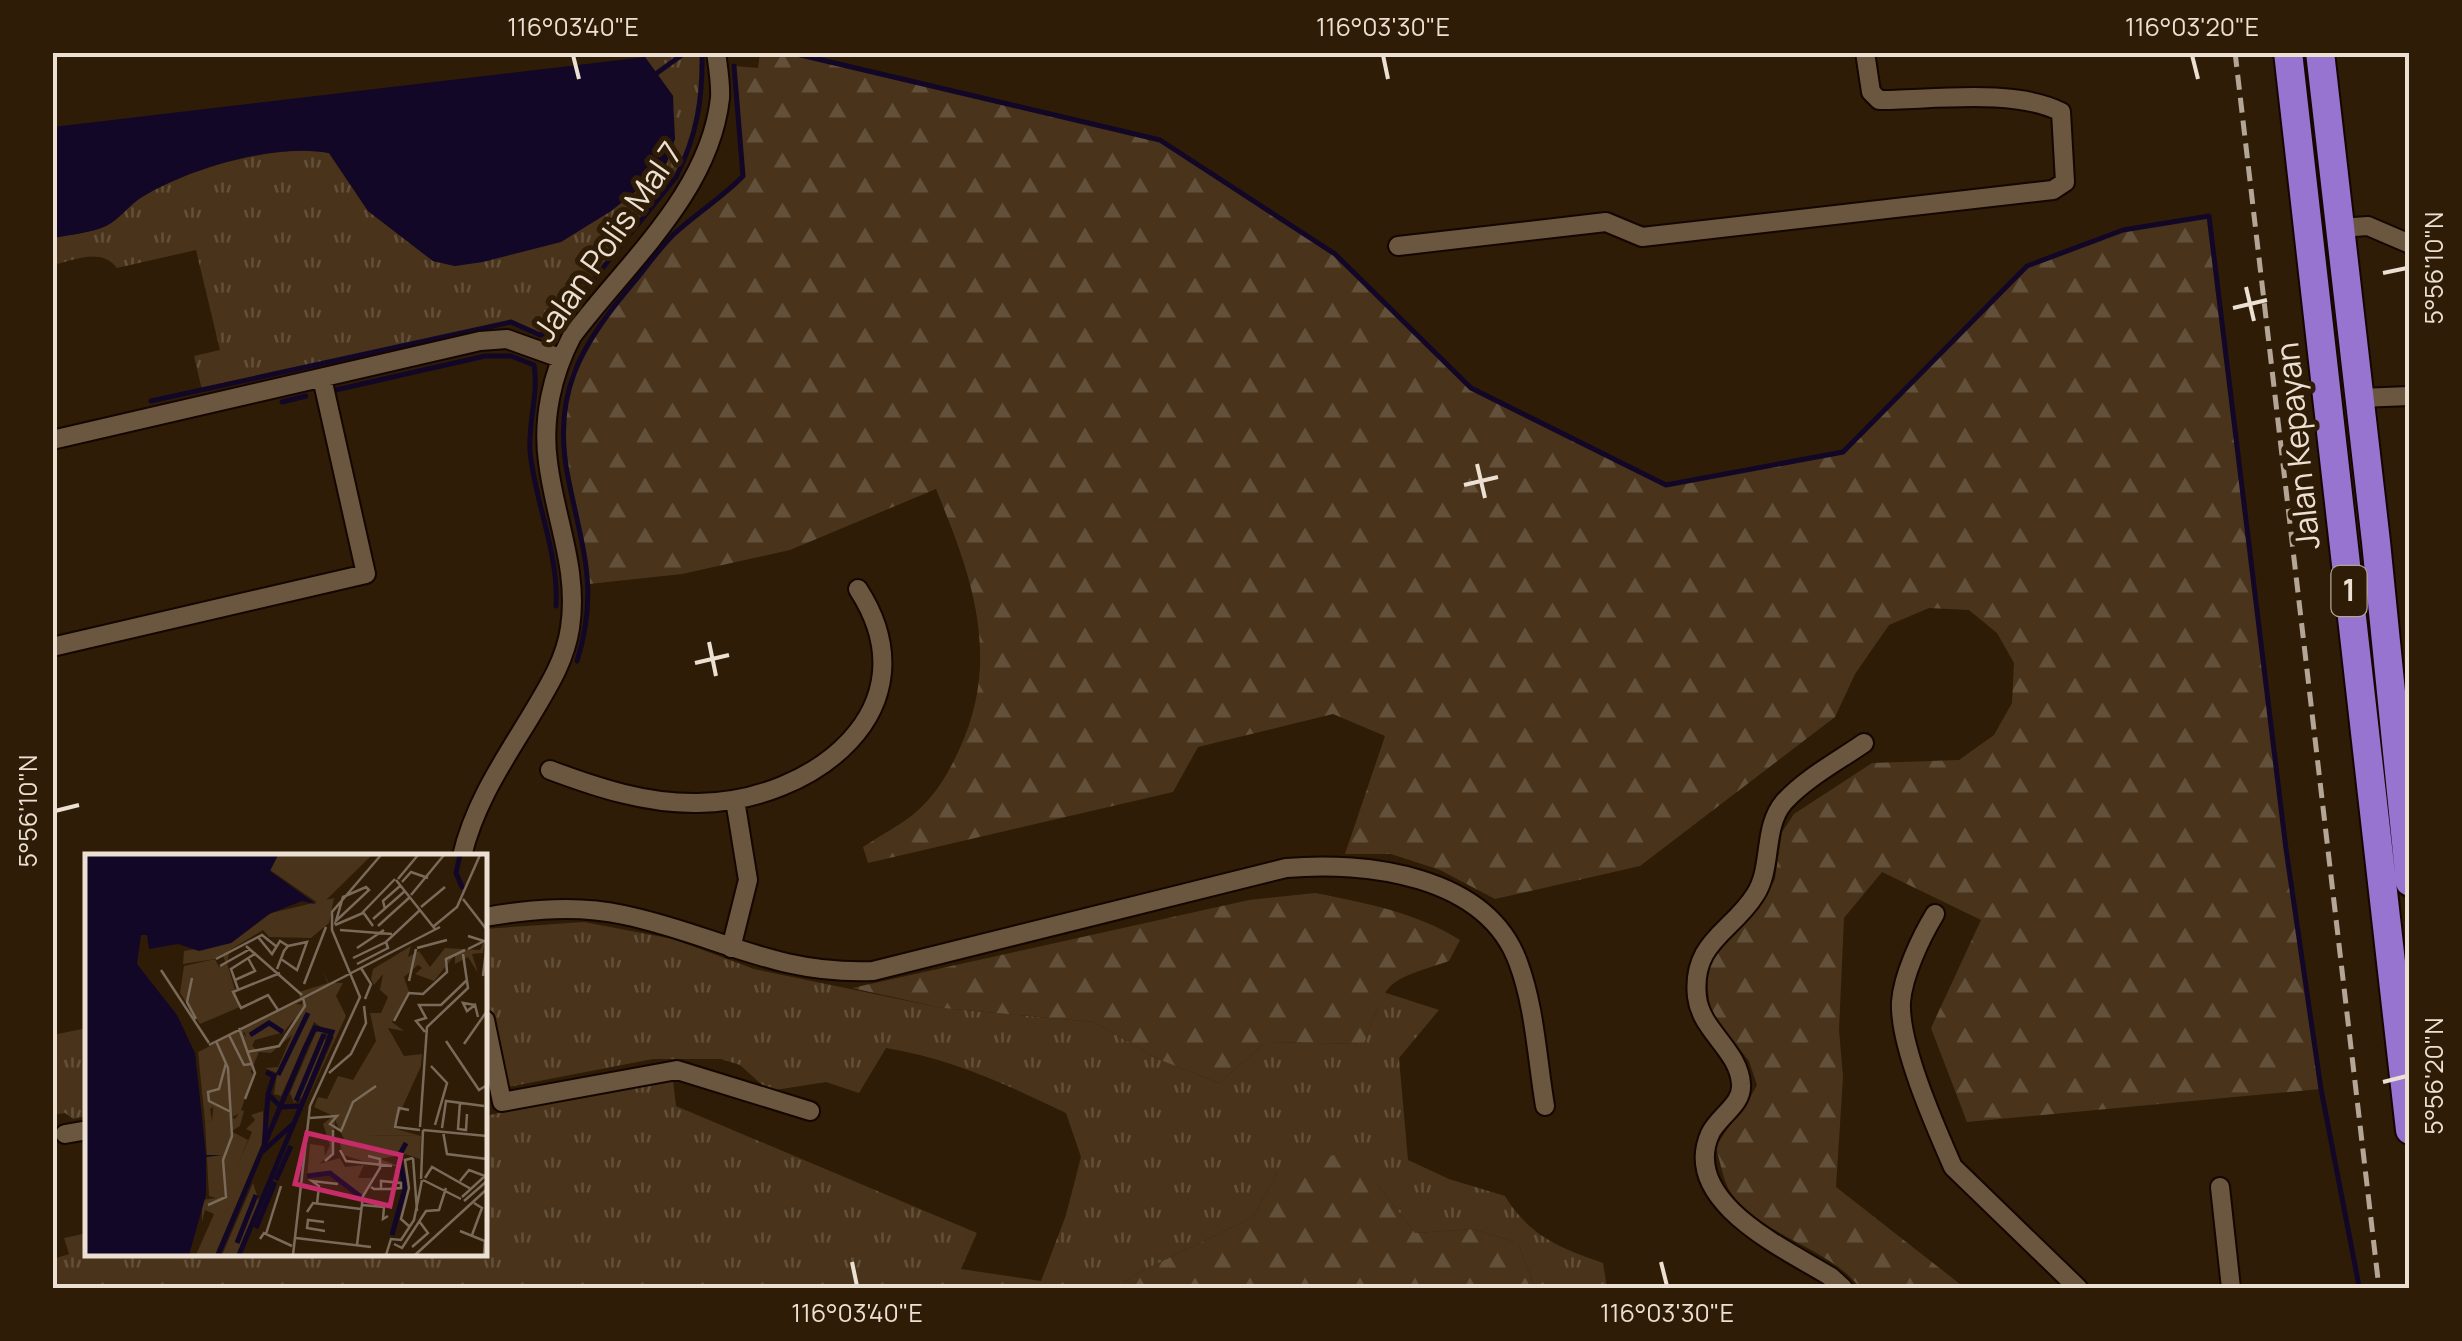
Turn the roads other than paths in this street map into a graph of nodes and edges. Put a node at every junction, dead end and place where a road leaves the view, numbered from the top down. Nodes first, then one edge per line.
1 (716, 52) edge
2 (1865, 52) edge
3 (2288, 52) edge
4 (2320, 52) edge
5 (2339, 228) junction
6 (2410, 244) edge
7 (1398, 246) dead end
8 (560, 358) junction
9 (322, 378) junction
10 (2410, 396) edge
11 (2359, 398) junction
12 (52, 440) edge
13 (858, 589) dead end
14 (52, 648) edge
15 (1864, 743) dead end
16 (550, 770) dead end
17 (734, 800) junction
18 (463, 854) edge
19 (2410, 882) edge
20 (1935, 914) dead end
21 (488, 917) edge
22 (730, 948) junction
23 (488, 1039) edge
24 (1545, 1106) dead end
25 (810, 1112) dead end
26 (2410, 1130) edge
27 (85, 1131) edge
28 (65, 1134) dead end
29 (2220, 1187) dead end
30 (1843, 1288) edge
31 (2078, 1288) edge
32 (2231, 1288) edge

1 - 8 street, Jalan Polis Mal 7
2 - 7 street
3 - 26 highway, Jalan Kepayan / 1
4 - 5 highway, Jalan Kepayan / 1
5 - 6 street
5 - 11 highway, Jalan Kepayan / 1
8 - 9 street
8 - 18 street, Jalan Polis Mal 7
9 - 12 street
9 - 14 street
10 - 11 street
11 - 19 highway, Jalan Kepayan / 1
13 - 17 street
15 - 30 street
16 - 17 street
17 - 22 street
20 - 31 street
21 - 22 street
22 - 24 street
23 - 25 street
27 - 28 street
29 - 32 street

